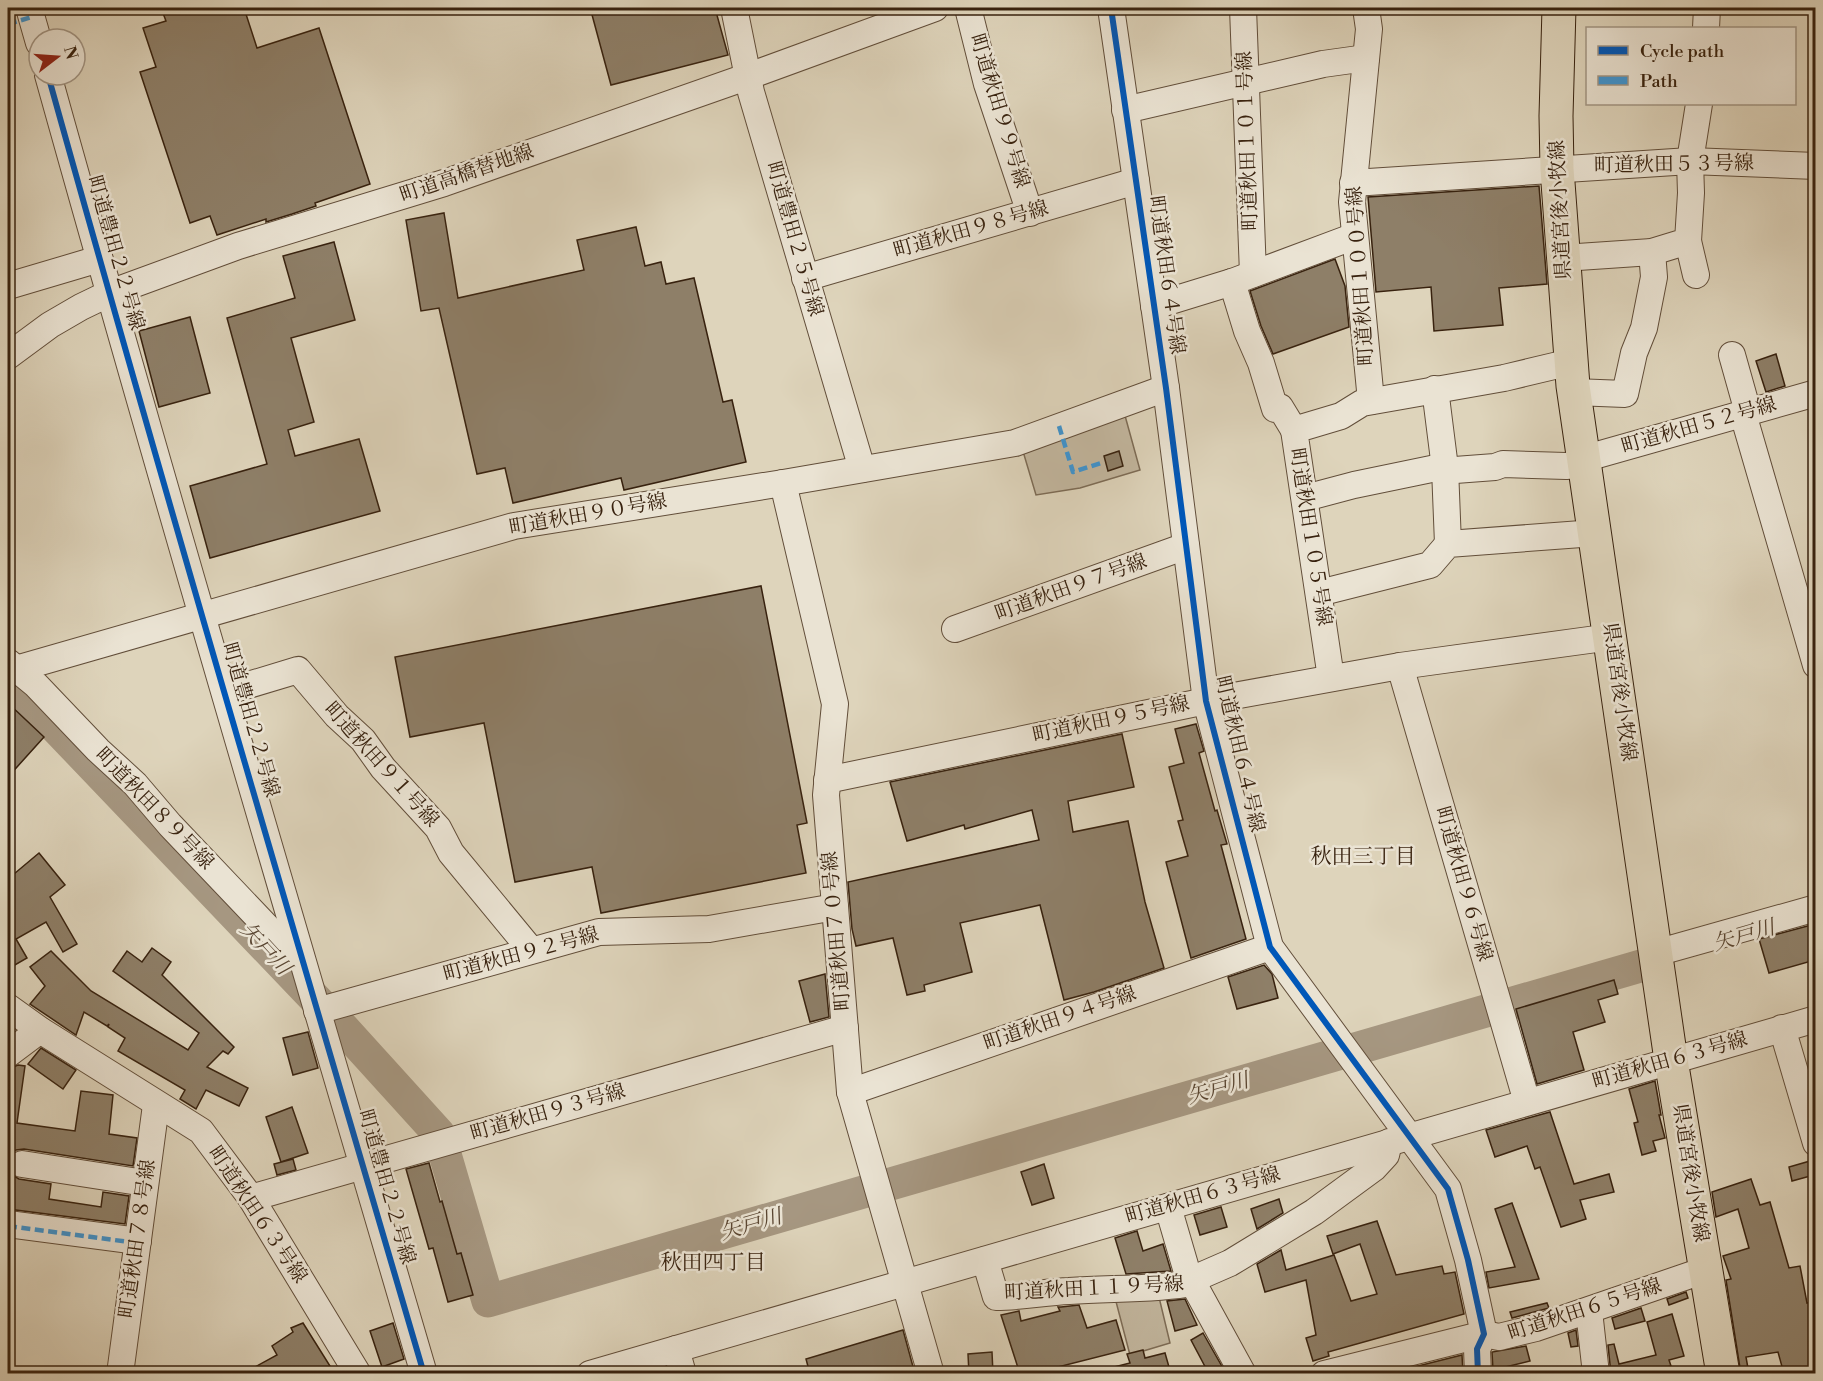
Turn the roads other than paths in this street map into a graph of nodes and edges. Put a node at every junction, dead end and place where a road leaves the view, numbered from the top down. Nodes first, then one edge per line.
1 (29, 8) edge
2 (734, 8) edge
3 (935, 8) edge
4 (968, 8) edge
5 (1111, 8) edge
6 (1243, 8) edge
7 (1366, 8) edge
8 (1559, 8) edge
9 (1707, 8) edge
10 (34, 27) edge
11 (1706, 27) edge
12 (1366, 58) junction
13 (749, 76) junction
14 (1245, 82) junction
15 (51, 87) edge
16 (1699, 105) edge
17 (1125, 110) junction
18 (1690, 161) junction
19 (1815, 166) edge
20 (1557, 169) junction
21 (1136, 181) junction
22 (1353, 183) junction
23 (1030, 213) junction
24 (1355, 236) junction
25 (1688, 241) junction
26 (1652, 252) junction
27 (1563, 258) junction
28 (99, 259) junction
29 (1696, 275) dead end
30 (805, 278) junction
31 (1242, 278) junction
32 (8, 286) edge
33 (110, 293) junction
34 (1154, 306) junction
35 (1732, 355) dead end
36 (8, 356) edge
37 (1572, 377) junction
38 (1166, 388) junction
39 (1435, 389) junction
40 (1815, 393) edge
41 (1371, 401) junction
42 (1748, 412) junction
43 (1294, 430) junction
44 (1584, 462) junction
45 (1445, 468) junction
46 (862, 469) junction
47 (783, 483) junction
48 (1305, 498) junction
49 (1595, 533) junction
50 (1448, 544) junction
51 (1186, 546) junction
52 (1319, 593) junction
53 (202, 614) junction
54 (1815, 625) edge
55 (955, 629) dead end
56 (1611, 637) junction
57 (12, 665) edge
58 (1815, 665) edge
59 (1400, 666) junction
60 (1331, 678) junction
61 (225, 692) junction
62 (1206, 701) junction
63 (827, 780) junction
64 (835, 907) junction
65 (1815, 908) edge
66 (1270, 947) junction
67 (531, 950) junction
68 (1656, 953) junction
69 (301, 957) junction
70 (8, 1007) edge
71 (317, 1011) junction
72 (1815, 1019) edge
73 (844, 1028) junction
74 (1782, 1028) junction
75 (40, 1030) junction
76 (8, 1054) edge
77 (1671, 1060) junction
78 (850, 1092) junction
79 (1527, 1102) junction
80 (156, 1105) junction
81 (1400, 1139) junction
82 (1815, 1143) edge
83 (22, 1164) dead end
84 (363, 1166) junction
85 (145, 1183) junction
86 (251, 1198) junction
87 (1168, 1206) junction
88 (8, 1224) edge
89 (138, 1241) junction
90 (985, 1260) junction
91 (1705, 1270) junction
92 (1192, 1282) junction
93 (904, 1283) junction
94 (1588, 1311) junction
95 (1484, 1334) junction
96 (671, 1358) edge
97 (120, 1374) edge
98 (358, 1374) edge
99 (424, 1374) edge
100 (590, 1374) edge
101 (683, 1374) edge
102 (930, 1374) edge
103 (1243, 1374) edge
104 (1324, 1374) edge
105 (1478, 1374) edge
106 (1596, 1374) edge
107 (1723, 1374) edge

1 - 10 street
2 - 13 street, 町道豊田２５号線
3 - 13 street, 町道高橋替地線
4 - 23 street, 町道秋田９９号線
5 - 17 street, 町道秋田６４号線
6 - 14 street, 町道秋田１０１号線
7 - 12 street, 町道秋田１００号線
8 - 20 main road, 県道宮後小牧線
9 - 11 street
12 - 14 street
12 - 22 street, 町道秋田１００号線
13 - 30 street, 町道豊田２５号線
13 - 33 street, 町道高橋替地線
14 - 17 street
14 - 31 street, 町道秋田１０１号線
15 - 28 street, 町道豊田２２号線
16 - 18 street
17 - 21 street, 町道秋田６４号線
18 - 19 street, 町道秋田５３号線
18 - 20 street, 町道秋田５３号線
18 - 25 street
20 - 22 street, 町道秋田５３号線
20 - 27 main road, 県道宮後小牧線
21 - 23 street, 町道秋田９８号線
21 - 34 street, 町道秋田６４号線
22 - 24 street, 町道秋田１００号線
23 - 30 street, 町道秋田９８号線
24 - 31 street
24 - 41 street, 町道秋田１００号線
25 - 26 street
25 - 29 street
26 - 27 street
26 - 37 street, 町道秋田１０５号線
27 - 37 main road, 県道宮後小牧線
28 - 32 street
28 - 33 street, 町道豊田２２号線
30 - 46 street, 町道豊田２５号線
31 - 34 street
31 - 43 street, 町道秋田１０１号線
33 - 36 street, 町道高橋替地線
33 - 53 street, 町道豊田２２号線
34 - 38 street, 町道秋田６４号線
35 - 42 street
37 - 39 street, 町道秋田１０５号線
37 - 44 main road, 県道宮後小牧線
38 - 46 street, 町道秋田９０号線
38 - 51 street, 町道秋田６４号線
39 - 41 street, 町道秋田１０５号線
39 - 45 street
40 - 42 street, 町道秋田５２号線
41 - 43 street, 町道秋田１０５号線
42 - 44 street, 町道秋田５２号線
42 - 54 street
42 - 58 street
43 - 48 street, 町道秋田１０５号線
44 - 45 street, 町道秋田５２号線
44 - 49 main road, 県道宮後小牧線
45 - 48 street, 町道秋田５２号線
45 - 50 street
46 - 47 street, 町道秋田９０号線
47 - 53 street, 町道秋田９０号線
47 - 63 street, 町道秋田７０号線
48 - 52 street, 町道秋田１０５号線
49 - 50 street
49 - 56 main road, 県道宮後小牧線
50 - 52 street
51 - 55 street, 町道秋田９７号線
51 - 62 street, 町道秋田６４号線
52 - 60 street, 町道秋田１０５号線
53 - 57 street, 町道秋田９０号線
53 - 61 street, 町道豊田２２号線
56 - 59 street, 町道秋田９５号線
56 - 68 main road, 県道宮後小牧線
57 - 69 street, 町道秋田８９号線
59 - 60 street, 町道秋田９５号線
59 - 79 street, 町道秋田９６号線
60 - 62 street, 町道秋田９５号線
61 - 67 street, 町道秋田９１号線
61 - 69 street, 町道豊田２２号線
62 - 63 street, 町道秋田９５号線
62 - 66 street, 町道秋田６４号線
63 - 64 street, 町道秋田７０号線
64 - 67 street, 町道秋田９２号線
64 - 73 street, 町道秋田７０号線
65 - 68 street
66 - 78 street, 町道秋田９４号線
66 - 81 street, 町道秋田６４号線
67 - 71 street, 町道秋田９２号線
68 - 77 main road, 県道宮後小牧線
69 - 71 street, 町道豊田２２号線
70 - 75 street, 町道秋田６３号線
71 - 84 street, 町道豊田２２号線
72 - 74 street, 町道秋田６３号線
73 - 78 street, 町道秋田７０号線
73 - 84 street, 町道秋田９３号線
74 - 77 street, 町道秋田６３号線
74 - 82 street
75 - 76 street
75 - 80 street, 町道秋田６３号線
77 - 79 street, 町道秋田６３号線
77 - 91 main road, 県道宮後小牧線
78 - 93 street, 町道秋田７０号線
79 - 81 street, 町道秋田６３号線
80 - 85 street, 町道秋田７８号線
80 - 86 street, 町道秋田６３号線
81 - 87 street, 町道秋田６３号線
81 - 92 street
81 - 95 street, 町道秋田６４号線
83 - 85 street
84 - 86 street, 町道秋田９３号線
84 - 99 street, 町道豊田２２号線
85 - 89 street, 町道秋田７８号線
86 - 98 street, 町道秋田６３号線
87 - 90 street, 町道秋田６３号線
87 - 92 street
88 - 89 street
89 - 97 street, 町道秋田７８号線
90 - 92 street, 町道秋田１１９号線
90 - 93 street, 町道秋田６３号線
91 - 94 street, 町道秋田６５号線
91 - 107 main road, 県道宮後小牧線
92 - 103 street
93 - 96 street, 町道秋田６３号線
93 - 102 street, 町道秋田７０号線
94 - 95 street, 町道秋田６５号線
94 - 106 street
95 - 104 street, 町道秋田６５号線
95 - 105 street, 町道秋田６４号線
96 - 100 street, 町道秋田６３号線
96 - 101 street

